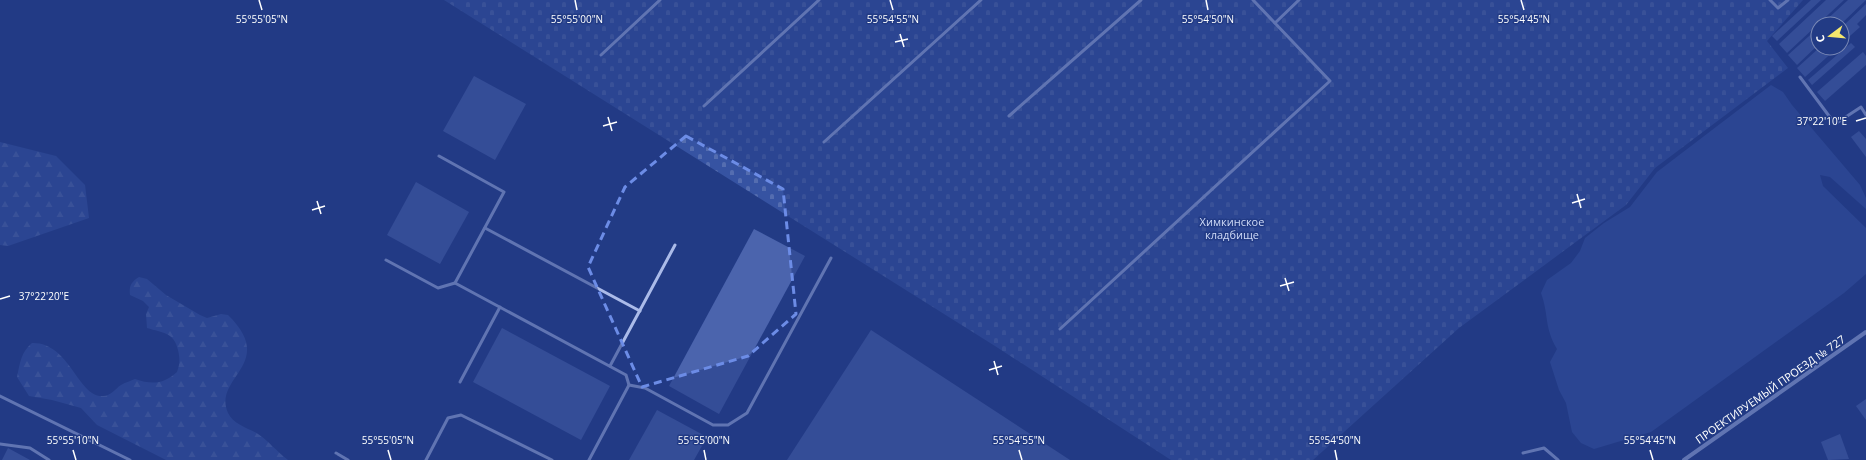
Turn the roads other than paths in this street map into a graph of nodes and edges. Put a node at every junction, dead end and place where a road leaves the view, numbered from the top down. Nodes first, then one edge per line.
1 (660, 0) edge
2 (819, 0) edge
3 (981, 0) edge
4 (1142, 0) edge
5 (1253, 0) edge
6 (1299, 0) edge
7 (1770, 0) edge
8 (1788, 0) edge
9 (1275, 23) junction
10 (601, 55) dead end
11 (1800, 77) dead end
12 (704, 106) dead end
13 (1866, 115) edge
14 (1009, 116) dead end
15 (824, 142) dead end
16 (439, 156) dead end
17 (484, 228) junction
18 (675, 245) dead end
19 (831, 258) dead end
20 (386, 260) dead end
21 (455, 283) junction
22 (500, 307) junction
23 (640, 311) junction
24 (1060, 329) dead end
25 (1866, 332) edge
26 (610, 366) junction
27 (460, 382) dead end
28 (629, 385) junction
29 (0, 396) edge
30 (0, 444) edge
31 (336, 453) dead end
32 (1523, 453) dead end
33 (49, 460) edge
34 (130, 460) edge
35 (348, 460) edge
36 (426, 460) edge
37 (552, 460) edge
38 (589, 460) edge
39 (1558, 460) edge
40 (1684, 460) edge

1 - 10 lane
2 - 12 lane
3 - 15 lane
4 - 14 lane
5 - 9 lane
6 - 9 lane
7 - 8 lane
9 - 24 lane
11 - 13 lane
16 - 17 lane
17 - 21 lane
17 - 23 lane
18 - 23 lane
19 - 28 lane
20 - 21 lane
21 - 22 lane
22 - 26 lane
22 - 27 lane
23 - 26 lane
25 - 40 street, ПРОЕКТИРУЕМЫЙ ПРОЕЗД № 727
26 - 28 lane
28 - 38 lane
29 - 34 lane
30 - 33 lane
31 - 35 lane
32 - 39 lane
36 - 37 lane

